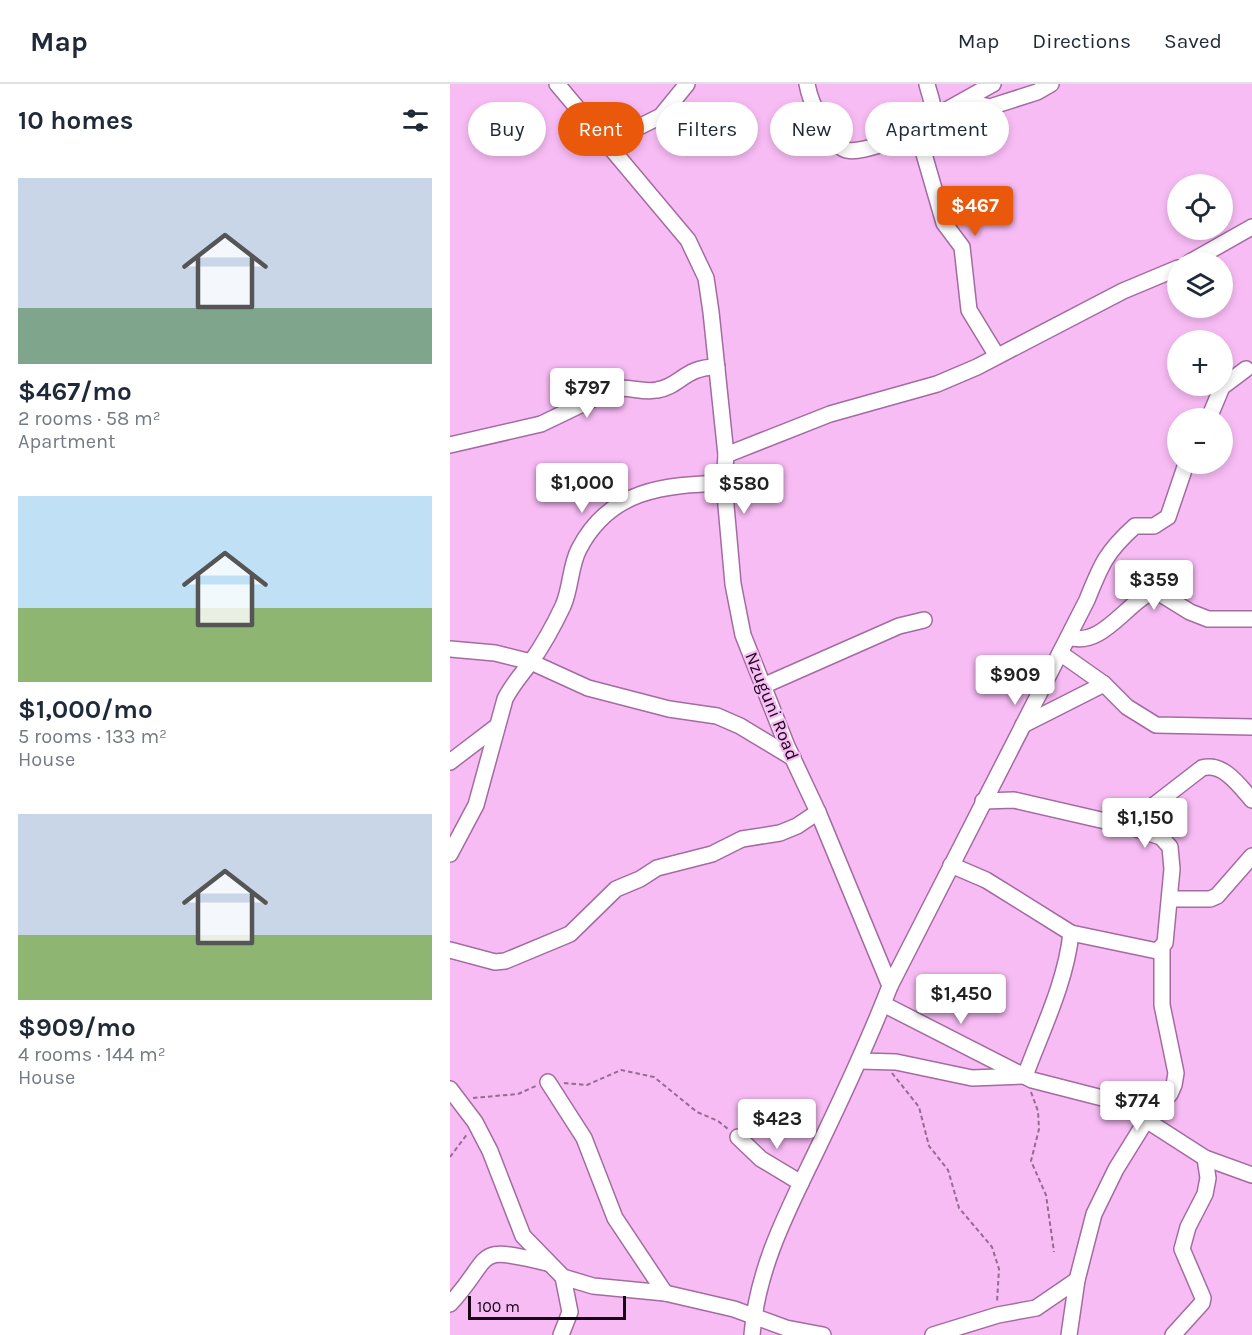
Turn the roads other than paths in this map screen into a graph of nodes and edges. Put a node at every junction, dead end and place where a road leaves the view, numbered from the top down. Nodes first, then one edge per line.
1 (557, 84) edge
2 (687, 84) edge
3 (807, 84) edge
4 (927, 84) edge
5 (993, 84) edge
6 (1051, 84) edge
7 (965, 101) joint
8 (572, 102) edge
9 (932, 102) edge
10 (644, 124) edge
11 (865, 149) edge
12 (618, 156) edge
13 (925, 156) edge
14 (1252, 227) edge
15 (1208, 252) edge
16 (1167, 273) edge
17 (997, 356) junction
18 (717, 367) junction
19 (1246, 369) dead end
20 (1213, 408) edge
21 (450, 445) edge
22 (726, 455) junction
23 (1183, 474) edge
24 (724, 483) junction
25 (1252, 619) edge
26 (924, 620) dead end
27 (1069, 636) junction
28 (450, 649) edge
29 (1060, 653) junction
30 (531, 662) junction
31 (1104, 684) junction
32 (763, 686) junction
33 (1023, 725) junction
34 (496, 727) junction
35 (1252, 727) edge
36 (793, 758) junction
37 (450, 762) edge
38 (1252, 800) edge
39 (984, 801) junction
40 (818, 812) junction
41 (1127, 826) junction
42 (450, 854) edge
43 (1252, 856) edge
44 (951, 866) junction
45 (1171, 898) junction
46 (1071, 933) junction
47 (1162, 948) junction
48 (450, 950) edge
49 (890, 986) junction
50 (883, 1004) junction
51 (859, 1061) junction
52 (1025, 1076) junction
53 (548, 1082) road end
54 (454, 1094) edge
55 (1146, 1119) junction
56 (738, 1137) road end
57 (1205, 1158) junction
58 (1252, 1175) edge
59 (801, 1183) junction
60 (547, 1263) junction
61 (563, 1277) junction
62 (1077, 1280) junction
63 (665, 1293) junction
64 (450, 1304) edge
65 (753, 1318) junction
66 (561, 1335) edge
67 (752, 1335) edge
68 (823, 1335) edge
69 (933, 1335) edge
70 (1069, 1335) edge
71 (1173, 1335) edge

1 - 8 street, Nzuguni Road
2 - 10 street
3 - 11 street
4 - 9 street
5 - 7 street
6 - 7 street
12 - 18 street, Nzuguni Road
13 - 17 street
14 - 15 street
16 - 17 street
17 - 22 street
18 - 21 street
18 - 22 street, Nzuguni Road
19 - 20 street
22 - 24 street, Nzuguni Road
23 - 27 street
24 - 30 street
24 - 32 street, Nzuguni Road
25 - 27 street
26 - 32 street
27 - 29 street
28 - 30 street
29 - 31 street
29 - 33 street
30 - 34 street
30 - 36 street
31 - 33 street
31 - 35 street
32 - 36 street, Nzuguni Road
33 - 39 street
34 - 37 street
34 - 42 street
36 - 40 street, Nzuguni Road
38 - 41 street
39 - 41 street
39 - 44 street
40 - 48 street
40 - 49 street, Nzuguni Road
41 - 45 street
43 - 45 street
44 - 46 street
44 - 49 street
45 - 47 street
46 - 47 street
46 - 52 street
47 - 55 street
49 - 50 street
50 - 51 street
50 - 52 street
51 - 52 street
51 - 59 street
52 - 55 street
53 - 63 street
54 - 60 street
55 - 57 street
55 - 62 street
56 - 59 street
57 - 58 street
57 - 71 street
59 - 65 street
60 - 61 street
60 - 64 street
61 - 63 street
61 - 66 street
62 - 69 street
62 - 70 street
63 - 65 street
65 - 67 street
65 - 68 street

